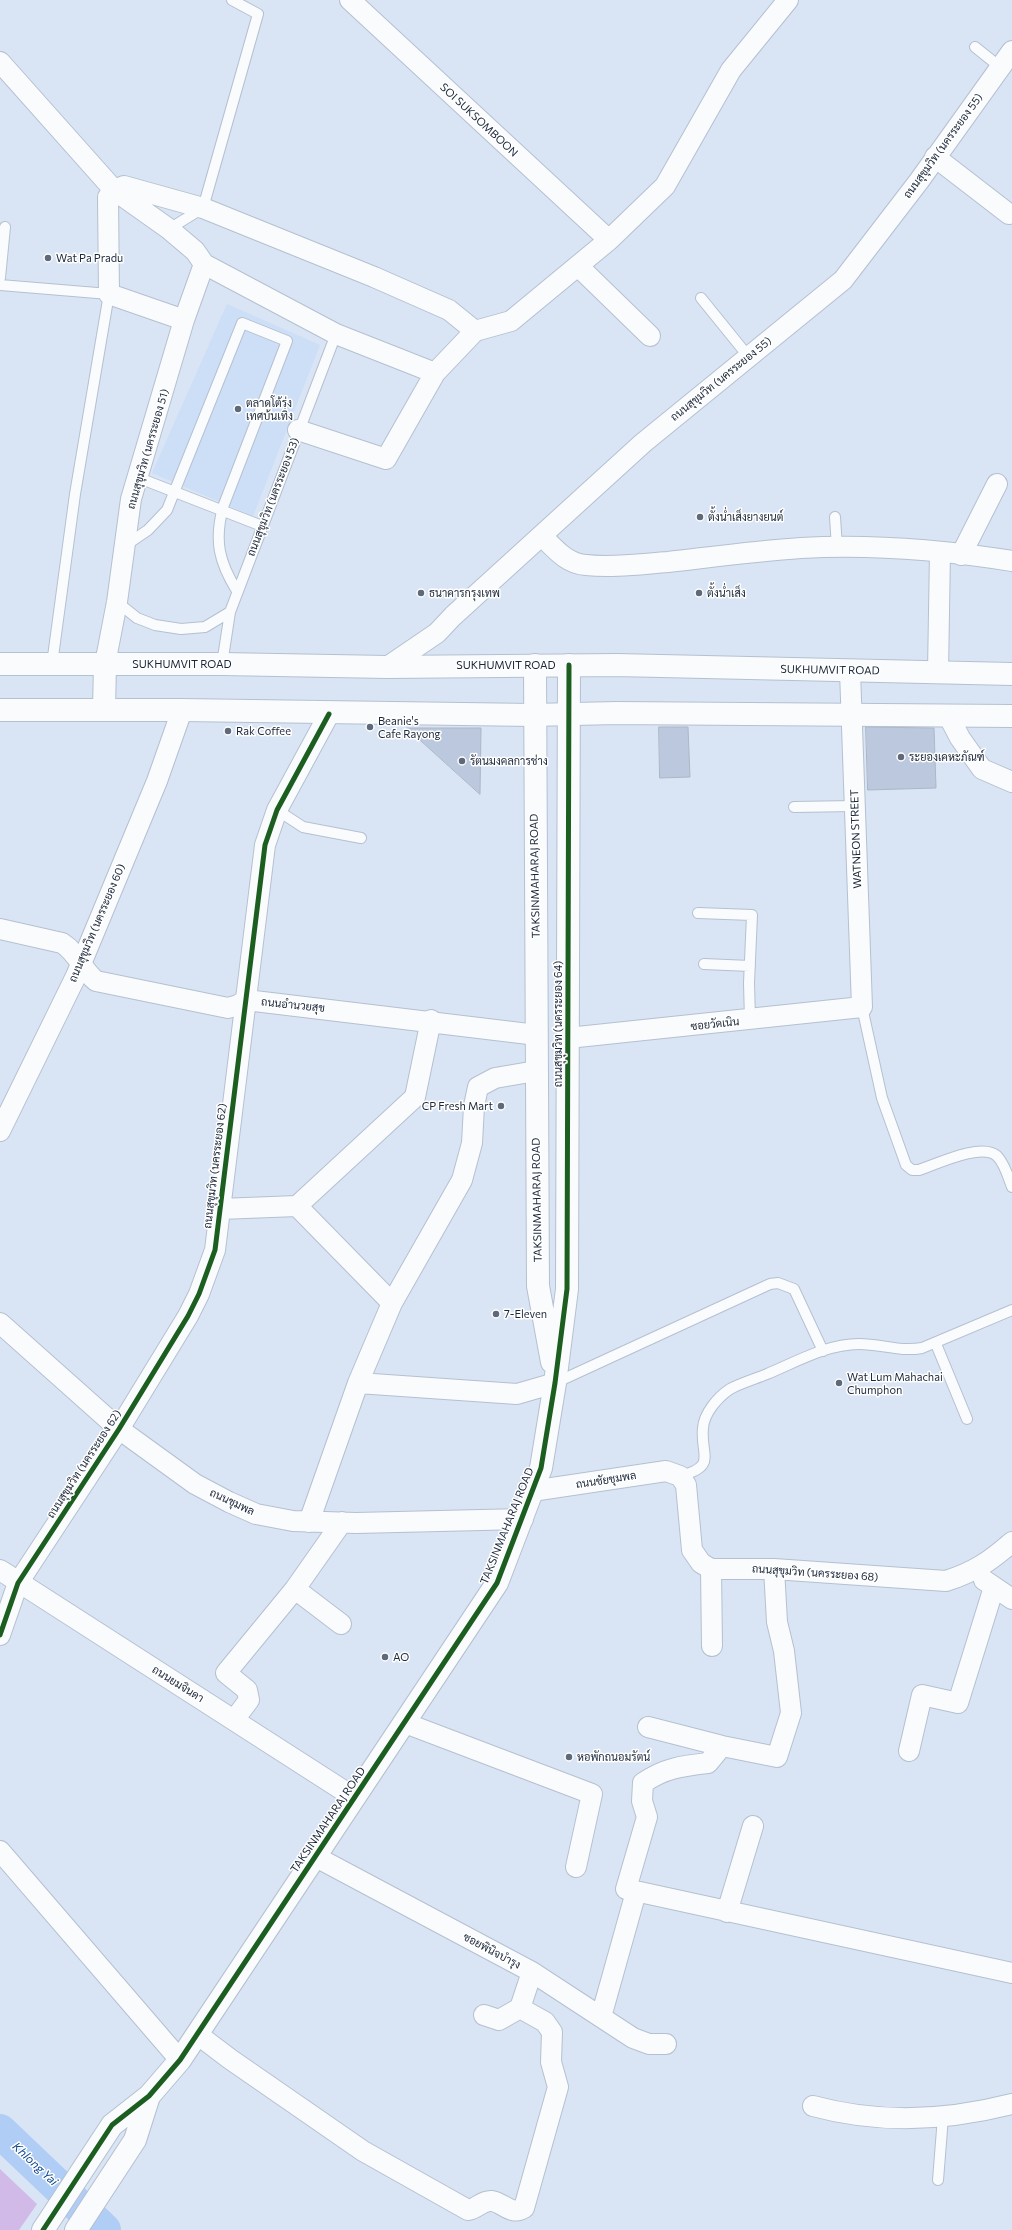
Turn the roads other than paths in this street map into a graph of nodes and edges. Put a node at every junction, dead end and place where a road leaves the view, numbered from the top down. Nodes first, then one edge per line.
1 (232, 0) edge
2 (350, 0) edge
3 (788, 0) edge
4 (975, 48) dead end
5 (1012, 51) edge
6 (0, 62) edge
7 (1000, 67) junction
8 (935, 157) junction
9 (114, 190) junction
10 (203, 208) junction
11 (1009, 214) dead end
12 (5, 227) dead end
13 (169, 229) junction
14 (609, 240) junction
15 (204, 264) junction
16 (578, 266) junction
17 (0, 278) edge
18 (0, 285) edge
19 (109, 294) junction
20 (701, 298) dead end
21 (184, 320) junction
22 (475, 331) junction
23 (336, 334) junction
24 (650, 336) dead end
25 (748, 356) junction
26 (435, 373) junction
27 (298, 430) junction
28 (139, 478) junction
29 (998, 484) dead end
30 (835, 517) dead end
31 (262, 526) junction
32 (542, 536) junction
33 (125, 545) junction
34 (837, 548) junction
35 (940, 552) junction
36 (961, 555) junction
37 (1012, 561) edge
38 (237, 591) junction
39 (117, 602) junction
40 (230, 612) junction
41 (0, 664) edge
42 (52, 664) junction
43 (105, 664) junction
44 (222, 664) junction
45 (535, 665) junction
46 (570, 665) junction
47 (387, 667) junction
48 (850, 671) junction
49 (938, 672) junction
50 (1012, 674) edge
51 (0, 710) edge
52 (104, 710) junction
53 (182, 710) junction
54 (329, 714) junction
55 (569, 714) junction
56 (852, 714) junction
57 (535, 715) junction
58 (948, 715) junction
59 (1012, 716) edge
60 (1012, 782) edge
61 (854, 806) junction
62 (794, 807) dead end
63 (277, 810) junction
64 (361, 838) dead end
65 (698, 913) dead end
66 (0, 929) edge
67 (81, 963) junction
68 (704, 964) dead end
69 (750, 966) junction
70 (246, 1000) junction
71 (862, 1007) junction
72 (432, 1020) junction
73 (750, 1020) junction
74 (537, 1034) junction
75 (568, 1038) junction
76 (536, 1071) junction
77 (0, 1131) edge
78 (1012, 1187) edge
79 (297, 1206) junction
80 (220, 1209) junction
81 (392, 1303) junction
82 (1012, 1310) edge
83 (0, 1323) edge
84 (936, 1344) junction
85 (823, 1351) junction
86 (555, 1382) junction
87 (358, 1383) junction
88 (967, 1420) dead end
89 (119, 1429) junction
90 (680, 1476) junction
91 (532, 1492) junction
92 (523, 1518) junction
93 (309, 1522) junction
94 (342, 1522) junction
95 (1012, 1542) edge
96 (712, 1569) junction
97 (774, 1569) junction
98 (0, 1570) edge
99 (972, 1572) junction
100 (18, 1583) junction
101 (994, 1587) junction
102 (295, 1589) junction
103 (1012, 1599) edge
104 (341, 1624) dead end
105 (0, 1635) edge
106 (712, 1646) dead end
107 (234, 1720) junction
108 (405, 1722) junction
109 (648, 1727) dead end
110 (722, 1746) junction
111 (909, 1751) dead end
112 (355, 1798) junction
113 (753, 1826) dead end
114 (0, 1851) edge
115 (316, 1856) junction
116 (576, 1867) dead end
117 (636, 1892) junction
118 (727, 1912) junction
119 (532, 1972) junction
120 (1012, 1973) edge
121 (520, 2008) junction
122 (484, 2015) dead end
123 (601, 2017) junction
124 (197, 2034) junction
125 (666, 2044) dead end
126 (180, 2060) junction
127 (150, 2096) junction
128 (1012, 2104) edge
129 (813, 2106) dead end
130 (943, 2117) junction
131 (938, 2180) dead end
132 (43, 2230) edge
133 (76, 2230) edge

1 - 10 lane
2 - 14 street, SOI SUKSOMBOON
3 - 14 street
4 - 7 lane
5 - 7 street, ถนนสุขุมวิท (นครระยอง 55)
6 - 9 street
7 - 8 street, ถนนสุขุมวิท (นครระยอง 55)
8 - 11 street
8 - 25 street, ถนนสุขุมวิท (นครระยอง 55)
9 - 10 street
9 - 13 street
9 - 19 street
10 - 13 lane
10 - 22 street
12 - 17 lane
13 - 15 street
14 - 16 street
15 - 21 street, ถนนสุขุมวิท (นครระยอง 51)
15 - 23 street
16 - 22 street
16 - 24 street
18 - 19 lane
19 - 21 street
19 - 42 lane
20 - 25 lane
21 - 28 street, ถนนสุขุมวิท (นครระยอง 51)
22 - 26 street
23 - 26 street
23 - 27 lane, ถนนสุขุมวิท (นครระยอง 53)
25 - 32 street, ถนนสุขุมวิท (นครระยอง 55)
26 - 27 street
27 - 31 lane, ถนนสุขุมวิท (นครระยอง 53)
28 - 31 lane
28 - 33 street, ถนนสุขุมวิท (นครระยอง 51)
29 - 36 street
30 - 34 lane
31 - 38 lane, ถนนสุขุมวิท (นครระยอง 53)
32 - 34 street
32 - 47 street, ถนนสุขุมวิท (นครระยอง 55)
33 - 38 lane
33 - 39 street, ถนนสุขุมวิท (นครระยอง 51)
34 - 35 street
35 - 36 street
35 - 49 street
36 - 37 street
38 - 40 lane, ถนนสุขุมวิท (นครระยอง 53)
39 - 40 lane
39 - 43 street, ถนนสุขุมวิท (นครระยอง 51)
40 - 44 lane, ถนนสุขุมวิท (นครระยอง 53)
41 - 42 street, SUKHUMVIT ROAD
42 - 43 street, SUKHUMVIT ROAD
43 - 44 street, SUKHUMVIT ROAD
43 - 52 street, ถนนสุขุมวิท (นครระยอง 51)
44 - 47 street, SUKHUMVIT ROAD
45 - 46 street, SUKHUMVIT ROAD
45 - 47 street, SUKHUMVIT ROAD
45 - 57 street, TAKSINMAHARAJ ROAD
46 - 48 street, SUKHUMVIT ROAD
46 - 55 street, ถนนสุขุมวิท (นครระยอง 64)
48 - 49 street, SUKHUMVIT ROAD
48 - 56 street, WATNEON STREET
49 - 50 street, SUKHUMVIT ROAD
51 - 52 street
52 - 53 street
53 - 54 street
53 - 67 street, ถนนสุขุมวิท (นครระยอง 60)
54 - 57 street
54 - 63 street, ถนนสุขุมวิท (นครระยอง 62)
55 - 56 street
55 - 57 street
55 - 75 street, ถนนสุขุมวิท (นครระยอง 64)
56 - 58 street
56 - 61 street, WATNEON STREET
57 - 74 street, TAKSINMAHARAJ ROAD
58 - 59 street
58 - 60 street
61 - 62 lane
61 - 71 street, WATNEON STREET
63 - 64 lane
63 - 70 street, ถนนสุขุมวิท (นครระยอง 62)
65 - 69 lane
66 - 67 street, ถนนอำนวยสุข
67 - 70 street, ถนนอำนวยสุข
67 - 77 street, ถนนสุขุมวิท (นครระยอง 60)
68 - 69 lane
69 - 73 lane
70 - 72 street, ถนนอำนวยสุข
70 - 80 street, ถนนสุขุมวิท (นครระยอง 62)
71 - 73 street, ซอยวัดเนิน
71 - 78 lane
72 - 74 street, ถนนอำนวยสุข
72 - 79 street
73 - 75 street, ซอยวัดเนิน
74 - 76 street, TAKSINMAHARAJ ROAD
75 - 86 street, ถนนสุขุมวิท (นครระยอง 64)
76 - 81 street
76 - 86 street, TAKSINMAHARAJ ROAD
79 - 80 street
79 - 81 street
80 - 89 street, ถนนสุขุมวิท (นครระยอง 62)
81 - 87 street
82 - 84 lane
83 - 89 street, ถนนชุมพล
84 - 85 lane
84 - 88 lane
85 - 86 lane
85 - 90 lane
86 - 87 street
86 - 91 street, TAKSINMAHARAJ ROAD
87 - 93 street
89 - 93 street, ถนนชุมพล
89 - 100 street, ถนนสุขุมวิท (นครระยอง 62)
90 - 91 street, ถนนชัยชุมพล
90 - 96 street
91 - 92 street, TAKSINMAHARAJ ROAD
92 - 94 street, ถนนชุมพล
92 - 108 street, TAKSINMAHARAJ ROAD
93 - 94 street, ถนนชุมพล
94 - 102 street
95 - 99 street, ถนนสุขุมวิท (นครระยอง 68)
96 - 97 street, ถนนสุขุมวิท (นครระยอง 68)
96 - 106 street
97 - 99 street, ถนนสุขุมวิท (นครระยอง 68)
97 - 110 street
98 - 100 street, ถนนยมจินดา
99 - 101 street
100 - 105 street, ถนนสุขุมวิท (นครระยอง 62)
100 - 107 street, ถนนยมจินดา
101 - 103 street
101 - 111 street
102 - 104 street
102 - 107 street
107 - 112 street, ถนนยมจินดา
108 - 112 street, TAKSINMAHARAJ ROAD
108 - 116 street
109 - 110 street
110 - 117 street
112 - 115 street, TAKSINMAHARAJ ROAD
113 - 118 street
114 - 126 street
115 - 119 street, ซอยพินิจบำรุง
115 - 124 street, TAKSINMAHARAJ ROAD
117 - 118 street
117 - 123 street
118 - 120 street
119 - 121 street
119 - 123 street, ซอยพินิจบำรุง
121 - 122 street
121 - 124 street
123 - 125 street, ซอยพินิจบำรุง
124 - 126 street, TAKSINMAHARAJ ROAD
126 - 127 street, TAKSINMAHARAJ ROAD
127 - 132 street, TAKSINMAHARAJ ROAD
127 - 133 street, TAKSINMAHARAJ ROAD
128 - 130 street
129 - 130 street
130 - 131 lane

